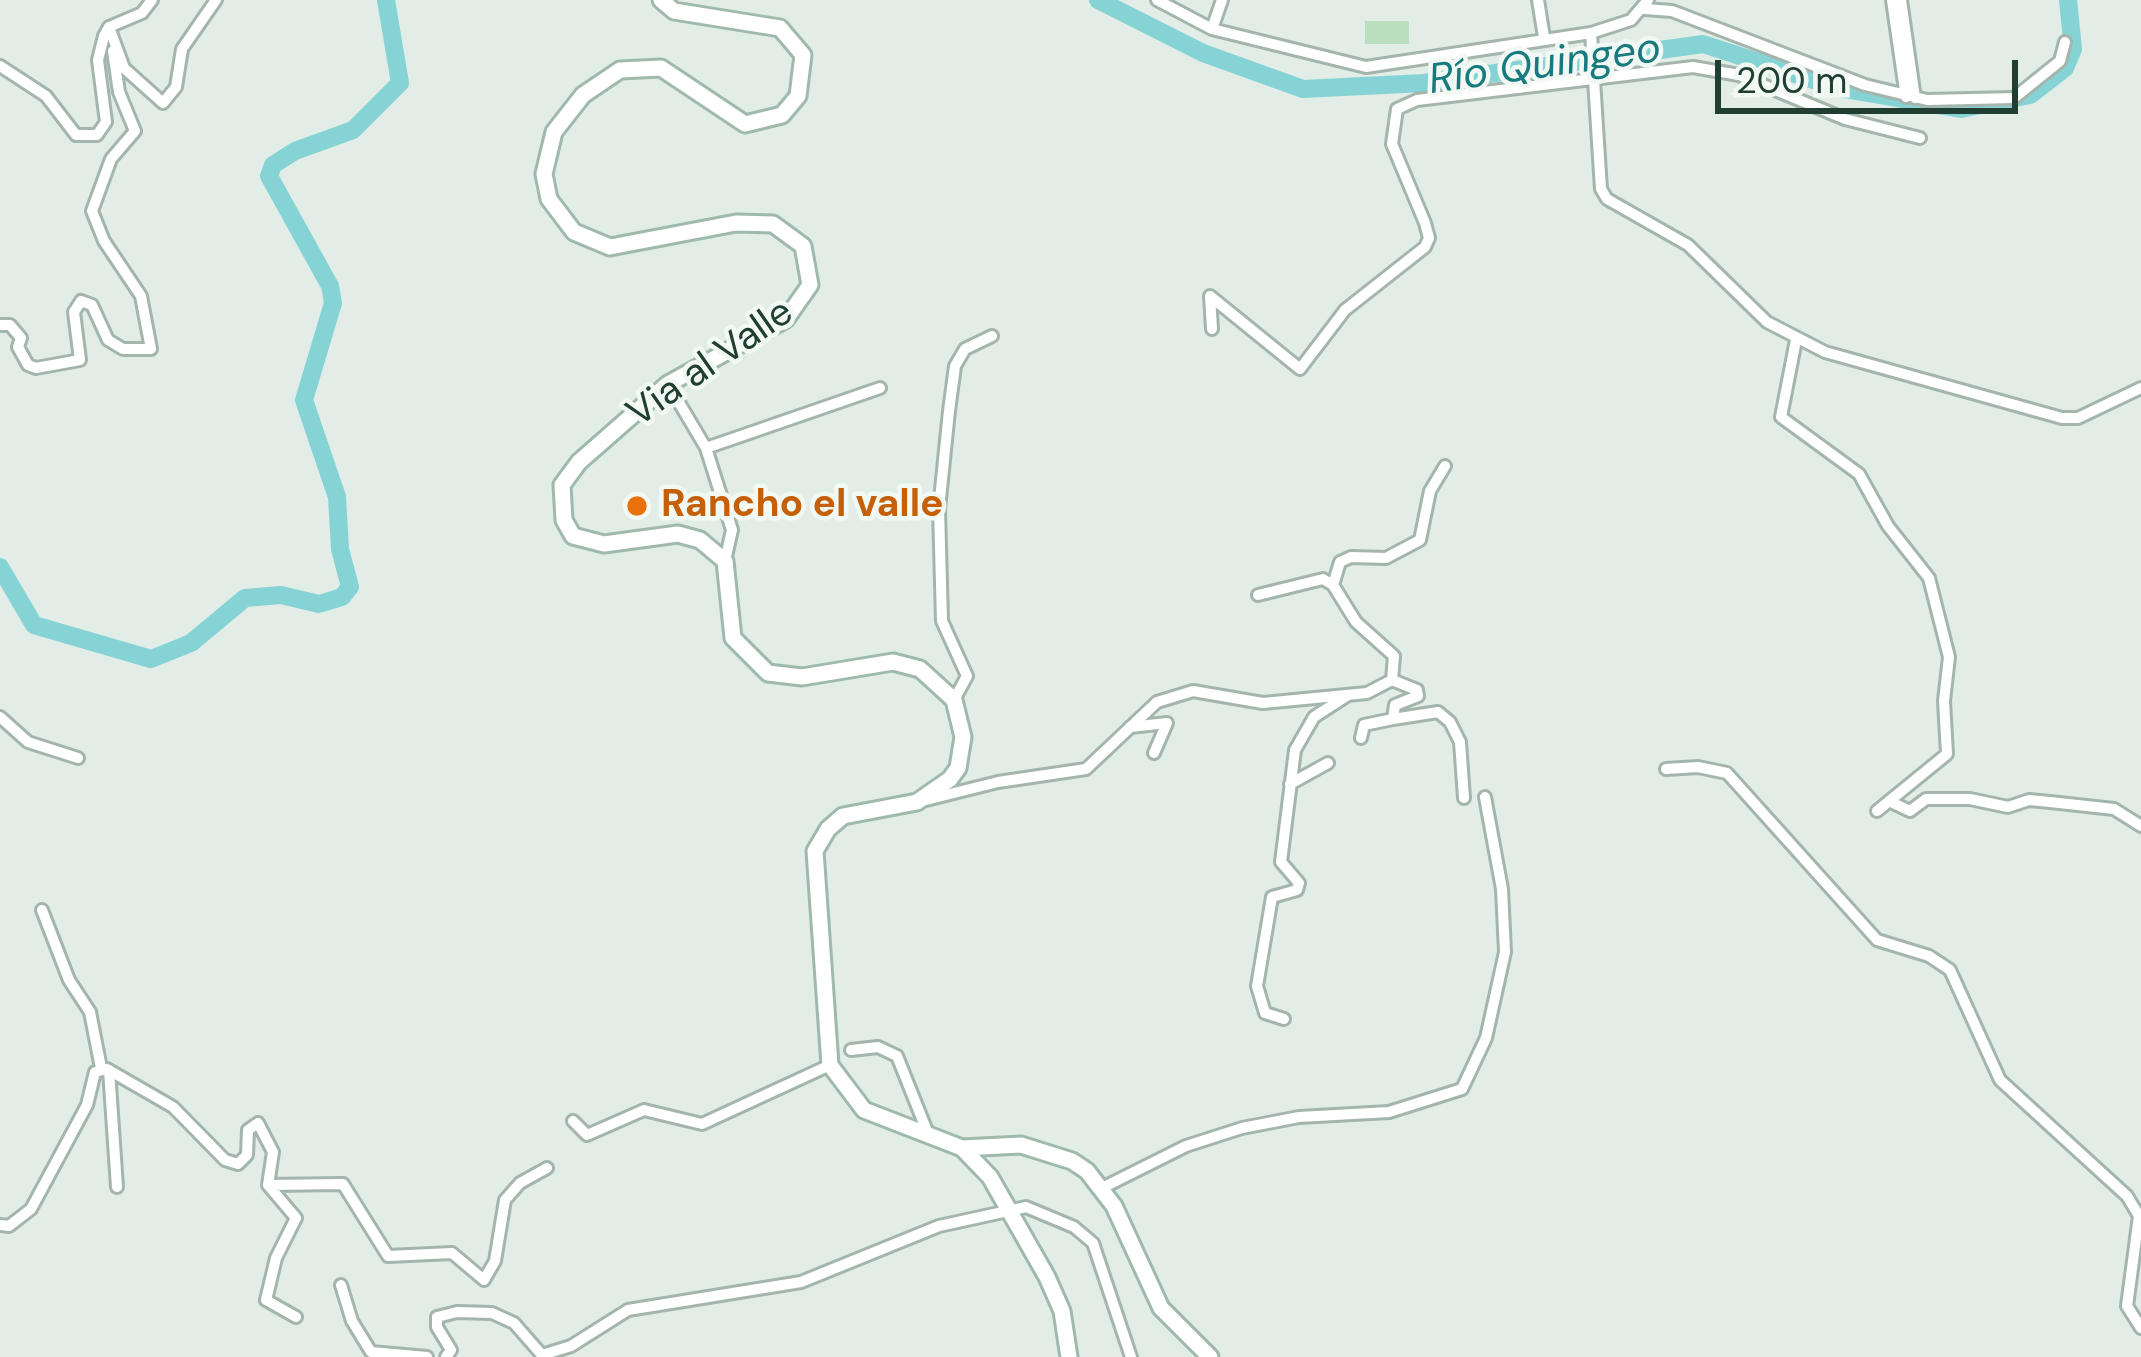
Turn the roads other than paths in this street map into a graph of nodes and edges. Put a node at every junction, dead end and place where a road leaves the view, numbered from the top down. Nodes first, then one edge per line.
1 (152, 0) edge
2 (216, 0) edge
3 (662, 0) edge
4 (1157, 0) edge
5 (1222, 0) edge
6 (1538, 0) edge
7 (1892, 0) edge
8 (1901, 0) edge
9 (1646, 4) edge
10 (109, 27) junction
11 (1212, 29) junction
12 (1544, 37) junction
13 (1591, 38) junction
14 (2066, 42) dead end
15 (113, 51) junction
16 (0, 66) edge
17 (1592, 75) junction
18 (1911, 98) junction
19 (1920, 138) dead end
20 (0, 325) edge
21 (1212, 329) dead end
22 (992, 336) dead end
23 (1796, 340) junction
24 (668, 385) junction
25 (880, 388) dead end
26 (2141, 388) edge
27 (706, 448) junction
28 (1445, 466) dead end
29 (725, 561) junction
30 (1333, 585) junction
31 (1258, 595) dead end
32 (1392, 680) junction
33 (1351, 693) junction
34 (954, 700) junction
35 (0, 717) edge
36 (1393, 719) junction
37 (1126, 727) junction
38 (1360, 738) dead end
39 (1154, 753) dead end
40 (78, 758) dead end
41 (1328, 763) dead end
42 (1666, 770) dead end
43 (1290, 784) junction
44 (1485, 797) dead end
45 (1463, 798) dead end
46 (917, 802) junction
47 (1894, 803) junction
48 (1876, 812) dead end
49 (2141, 826) edge
50 (42, 910) dead end
51 (1283, 1019) dead end
52 (851, 1050) dead end
53 (830, 1065) junction
54 (105, 1069) junction
55 (572, 1121) dead end
56 (929, 1136) junction
57 (962, 1148) junction
58 (547, 1168) dead end
59 (268, 1185) junction
60 (117, 1187) dead end
61 (1102, 1188) junction
62 (1010, 1208) junction
63 (0, 1225) edge
64 (341, 1285) dead end
65 (296, 1316) dead end
66 (2141, 1328) edge
67 (427, 1357) edge
68 (446, 1357) edge
69 (1070, 1357) edge
70 (1131, 1357) edge
71 (1210, 1357) edge

1 - 10 street
2 - 15 street
3 - 24 main road, Via al Valle
4 - 11 street
5 - 11 street
6 - 12 street
7 - 18 street
8 - 18 street
9 - 13 street
9 - 18 street
10 - 15 street
10 - 16 street
11 - 12 street
12 - 13 street
13 - 17 street
14 - 18 street
15 - 20 street
17 - 19 street
17 - 21 street
17 - 23 street
22 - 34 street
23 - 26 street
23 - 47 street
24 - 27 street
24 - 29 main road, Via al Valle
25 - 27 street
27 - 29 street
28 - 30 street
29 - 34 main road
30 - 31 street
30 - 32 street
32 - 33 street
32 - 36 street
33 - 37 street
33 - 43 street
34 - 46 main road
35 - 40 street
36 - 38 street
36 - 45 street
37 - 39 street
37 - 46 street
41 - 43 street
42 - 66 street
43 - 51 street
44 - 61 street
46 - 53 main road
47 - 48 street
47 - 49 street
50 - 54 street
52 - 56 street
53 - 55 street
53 - 56 main road
54 - 59 street
54 - 60 street
54 - 63 street
56 - 57 main road
57 - 61 main road
57 - 62 main road
58 - 59 street
59 - 65 street
61 - 71 main road
62 - 68 street
62 - 69 main road
62 - 70 street
64 - 67 street

